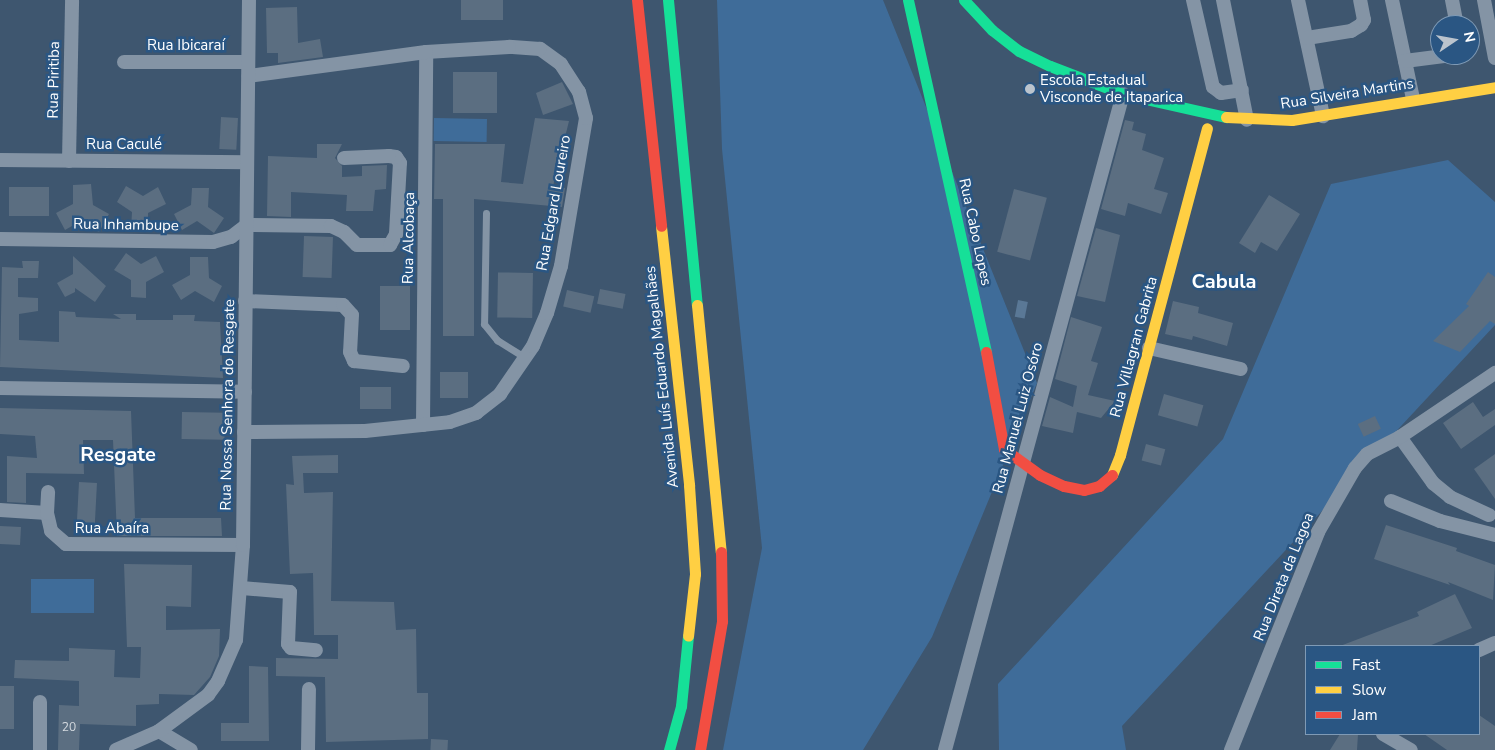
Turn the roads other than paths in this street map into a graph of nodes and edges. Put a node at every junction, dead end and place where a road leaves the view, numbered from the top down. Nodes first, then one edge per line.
1 (72, 0) edge
2 (249, 0) edge
3 (637, 0) edge
4 (668, 0) edge
5 (908, 0) edge
6 (964, 0) edge
7 (1193, 0) edge
8 (1223, 0) edge
9 (1298, 0) edge
10 (1360, 0) edge
11 (1392, 0) edge
12 (1452, 0) edge
13 (1484, 0) edge
14 (1455, 15) edge
15 (1307, 38) junction
16 (1494, 50) edge
17 (426, 52) junction
18 (1430, 58) edge
19 (1405, 61) junction
20 (124, 62) dead end
21 (248, 62) junction
22 (248, 76) junction
23 (1495, 87) edge
24 (1242, 90) junction
25 (1123, 94) junction
26 (1413, 99) junction
27 (1323, 116) junction
28 (1247, 120) junction
29 (1207, 128) dead end
30 (344, 158) dead end
31 (0, 160) edge
32 (68, 161) junction
33 (247, 162) junction
34 (486, 213) dead end
35 (246, 225) junction
36 (0, 239) edge
37 (245, 301) junction
38 (1149, 348) junction
39 (526, 358) junction
40 (403, 366) dead end
41 (1241, 369) dead end
42 (1495, 373) edge
43 (0, 388) edge
44 (245, 392) junction
45 (423, 425) junction
46 (244, 432) junction
47 (1400, 437) junction
48 (1022, 464) junction
49 (48, 492) dead end
50 (1391, 501) dead end
51 (0, 510) edge
52 (47, 513) junction
53 (1489, 515) dead end
54 (1495, 535) edge
55 (243, 545) junction
56 (242, 588) junction
57 (1495, 643) edge
58 (316, 650) dead end
59 (1480, 650) edge
60 (309, 689) dead end
61 (40, 702) dead end
62 (159, 731) junction
63 (1386, 735) edge
64 (40, 750) edge
65 (116, 750) edge
66 (191, 750) edge
67 (308, 750) edge
68 (669, 750) edge
69 (700, 750) edge
70 (945, 750) edge
71 (1231, 750) edge
72 (1410, 750) edge

1 - 32 street, Rua Piritiba
2 - 21 street, Rua Nossa Senhora do Resgate
3 - 68 main road, Avenida Luís Eduardo Magalhães
4 - 69 main road
5 - 48 main road, Rua Cabo Lopes
6 - 25 main road, Rua Silveira Martins
7 - 24 street
8 - 24 street
9 - 15 street
10 - 15 street
11 - 19 street
12 - 14 street
13 - 16 street
15 - 27 street
17 - 22 street, Rua Edgard Loureiro
17 - 39 street, Rua Edgard Loureiro
17 - 45 street, Rua Alcobaça
18 - 19 street
19 - 26 street
20 - 21 street, Rua Ibicaraí
21 - 22 street, Rua Nossa Senhora do Resgate
22 - 33 street, Rua Nossa Senhora do Resgate
23 - 26 main road, Rua Silveira Martins
24 - 28 street
25 - 28 main road, Rua Silveira Martins
25 - 48 street, Rua Manuel Luiz Osóro
26 - 27 main road, Rua Silveira Martins
27 - 28 main road, Rua Silveira Martins
29 - 38 main road, Rua Villagran Gabrita
30 - 35 street
31 - 32 street, Rua Caculé
32 - 33 street, Rua Caculé
33 - 35 street, Rua Nossa Senhora do Resgate
34 - 39 lane
35 - 36 street, Rua Inhambupe
35 - 37 street, Rua Nossa Senhora do Resgate
37 - 40 street
37 - 44 street, Rua Nossa Senhora do Resgate
38 - 41 street
38 - 48 main road, Rua Villagran Gabrita
39 - 45 street, Rua Edgard Loureiro
42 - 47 street, Rua Direta da Lagoa
43 - 44 street
44 - 46 street, Rua Nossa Senhora do Resgate
45 - 46 street, Rua Edgard Loureiro
46 - 55 street, Rua Nossa Senhora do Resgate
47 - 53 street
47 - 71 street, Rua Direta da Lagoa
48 - 70 street, Rua Manuel Luiz Osóro
49 - 52 street
50 - 54 street
51 - 52 street
52 - 55 street, Rua Abaíra
55 - 56 street, Rua Nossa Senhora do Resgate
56 - 58 street
56 - 62 street, Rua Nossa Senhora do Resgate
57 - 59 street
60 - 67 street
61 - 64 street
62 - 65 street, Rua Nossa Senhora do Resgate
62 - 66 street
63 - 72 street

